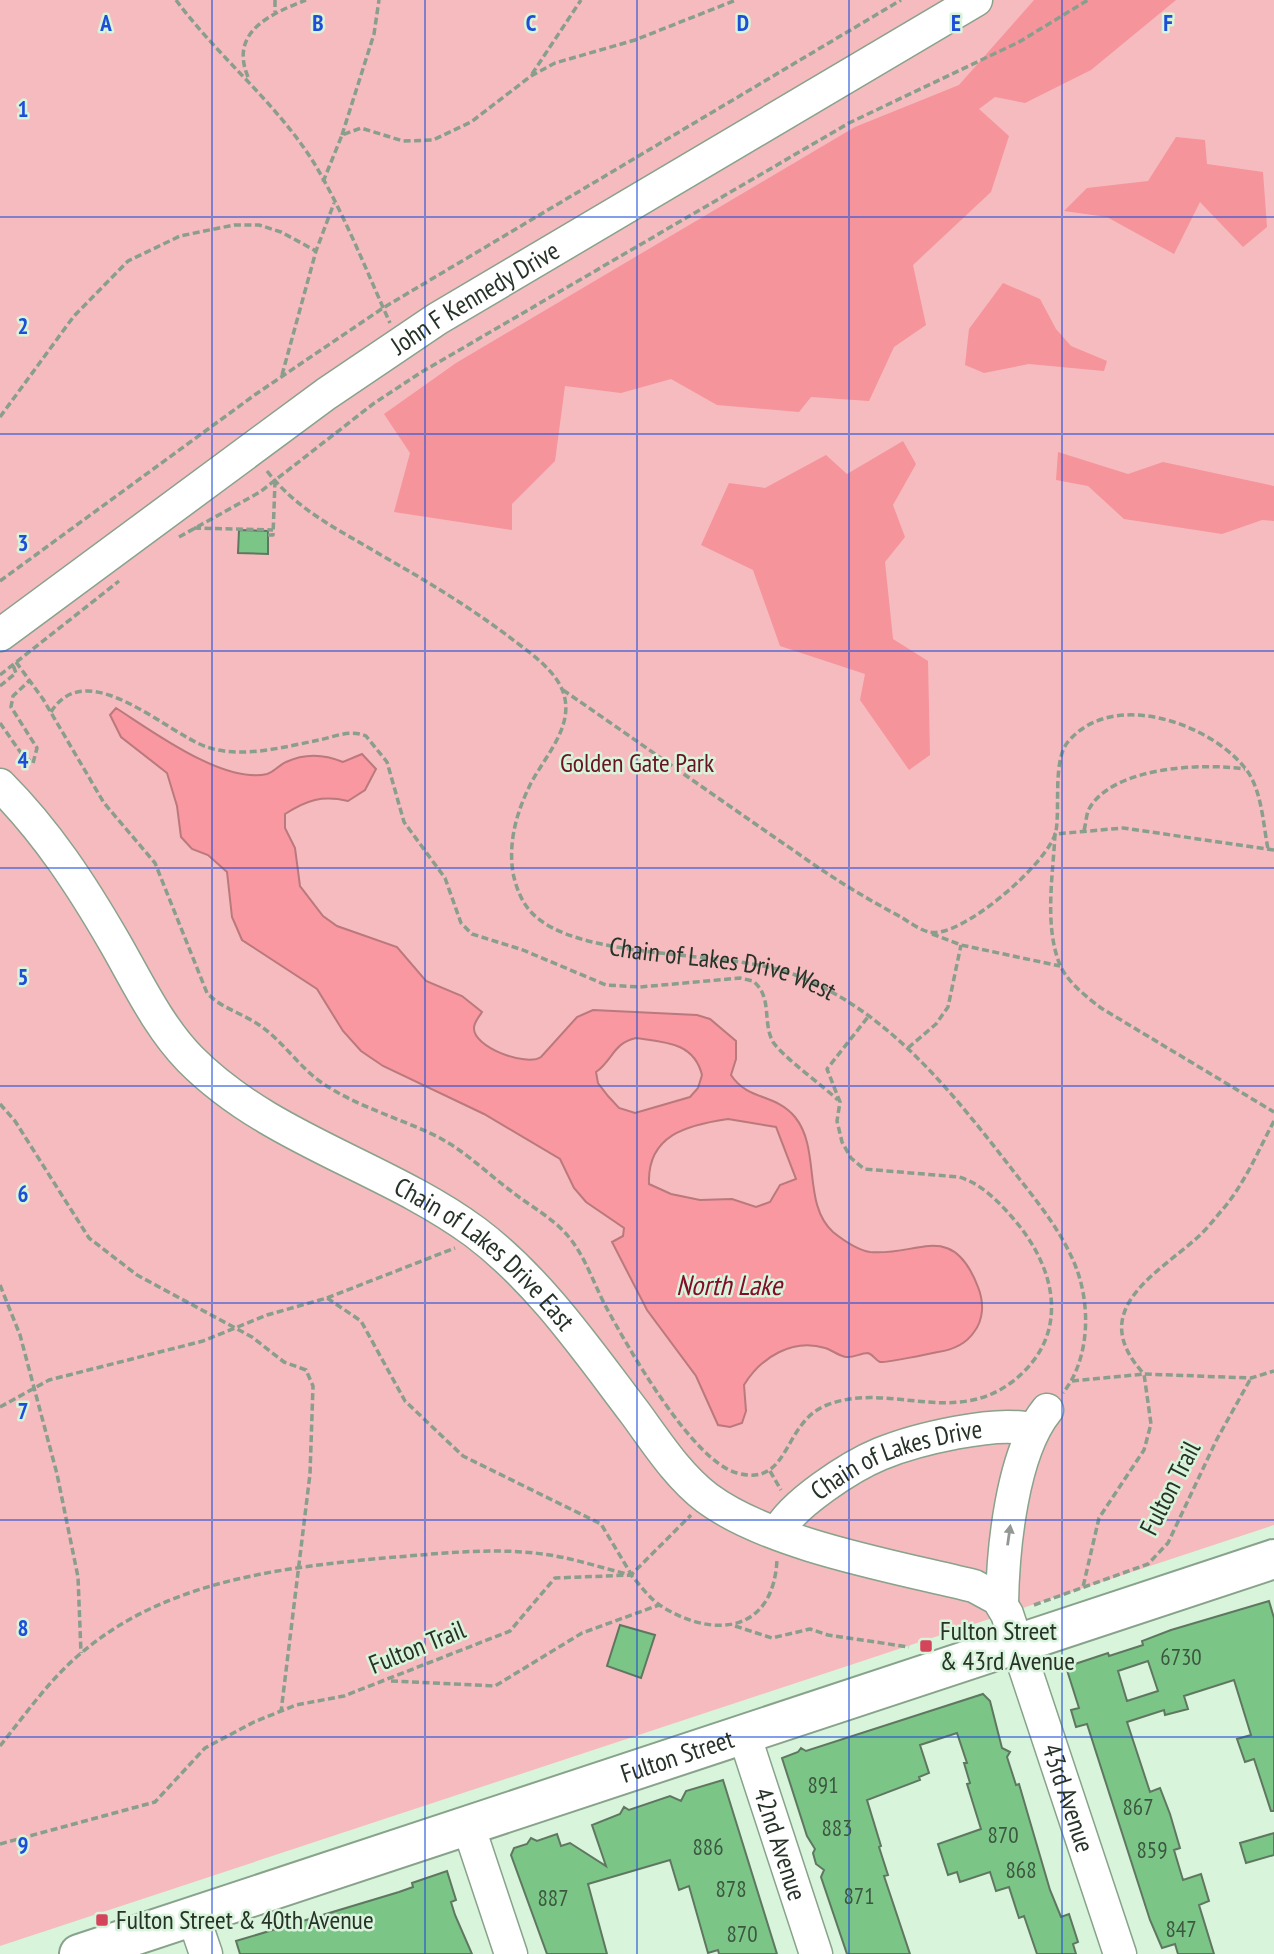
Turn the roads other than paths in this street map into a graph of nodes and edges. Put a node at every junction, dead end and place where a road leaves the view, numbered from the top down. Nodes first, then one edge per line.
1 (976, 0) edge
2 (0, 635) edge
3 (0, 785) edge
4 (778, 1532) junction
5 (1274, 1559) edge
6 (1002, 1603) junction
7 (1017, 1643) junction
8 (744, 1734) junction
9 (468, 1825) junction
10 (193, 1916) junction
11 (79, 1954) edge
12 (206, 1954) edge
13 (510, 1954) edge
14 (816, 1954) edge
15 (1120, 1954) edge

1 - 2 street, John F Kennedy Drive
3 - 4 street, Chain of Lakes Drive East
4 - 6 street, Chain of Lakes Drive East
6 -> 4 street, Chain of Lakes Drive
5 - 7 main road, Fulton Street
6 - 7 street
7 - 8 main road, Fulton Street
7 - 15 street, 43rd Avenue
8 - 9 main road, Fulton Street
8 - 14 street, 42nd Avenue
9 - 10 main road, Fulton Street
9 - 13 street
10 - 11 main road, Fulton Street
10 - 12 street

